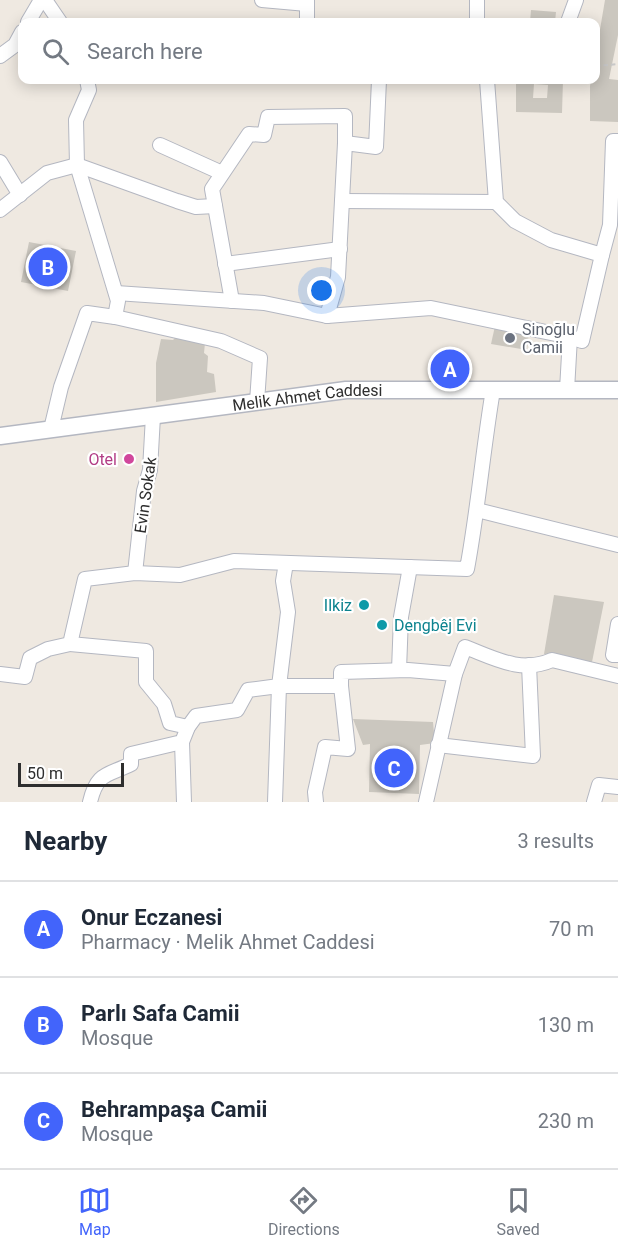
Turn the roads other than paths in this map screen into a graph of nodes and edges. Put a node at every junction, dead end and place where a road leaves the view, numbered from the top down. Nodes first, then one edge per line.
1 (43, 0) edge
2 (262, 0) edge
3 (477, 0) edge
4 (576, 0) edge
5 (307, 2) edge
6 (31, 18) edge
7 (57, 18) edge
8 (307, 18) edge
9 (477, 18) edge
10 (569, 18) edge
11 (18, 39) edge
12 (0, 56) edge
13 (88, 84) edge
14 (379, 84) edge
15 (487, 84) edge
16 (618, 141) edge
17 (345, 143) junction
18 (160, 145) dead end
19 (0, 162) edge
20 (77, 165) junction
21 (222, 173) junction
22 (615, 185) edge
23 (20, 195) junction
24 (342, 201) junction
25 (496, 202) junction
26 (215, 206) junction
27 (0, 210) edge
28 (340, 249) junction
29 (602, 255) junction
30 (225, 264) junction
31 (116, 294) junction
32 (232, 301) junction
33 (327, 316) junction
34 (115, 317) junction
35 (570, 337) junction
36 (493, 390) junction
37 (567, 390) junction
38 (618, 390) edge
39 (257, 402) junction
40 (153, 416) junction
41 (51, 429) junction
42 (1, 436) edge
43 (477, 510) junction
44 (618, 545) edge
45 (286, 563) junction
46 (410, 567) junction
47 (135, 573) junction
48 (618, 624) edge
49 (70, 644) junction
50 (616, 655) edge
51 (529, 665) junction
52 (399, 670) junction
53 (0, 674) edge
54 (455, 674) junction
55 (613, 674) edge
56 (279, 686) junction
57 (341, 686) junction
58 (188, 727) junction
59 (182, 742) junction
60 (438, 745) junction
61 (618, 787) edge
62 (90, 802) edge
63 (184, 802) edge
64 (275, 802) edge
65 (316, 802) edge
66 (426, 802) edge
67 (594, 802) edge

1 - 6 street
1 - 7 street
2 - 5 street
3 - 9 street
4 - 10 street
5 - 8 street
11 - 12 street
13 - 20 street
14 - 17 street
15 - 25 street
16 - 22 street
17 - 21 street
17 - 24 street
18 - 21 street
19 - 23 street
20 - 23 street
20 - 26 street
20 - 31 street
21 - 26 street
22 - 29 street
23 - 27 street
24 - 25 street
24 - 28 street
25 - 29 street
26 - 30 street
28 - 30 street
28 - 33 street
29 - 35 street
30 - 32 street
31 - 32 street
31 - 34 street
32 - 33 street
33 - 35 street
34 - 39 street
34 - 41 street
35 - 37 street
36 - 37 street, Melik Ahmet Caddesi
36 - 39 street, Melik Ahmet Caddesi
36 - 43 street
37 - 38 street, Melik Ahmet Caddesi
39 - 40 street, Melik Ahmet Caddesi
40 - 41 street, Melik Ahmet Caddesi
40 - 47 street, Evin Sokak
41 - 42 street, Melik Ahmet Caddesi
43 - 44 street
43 - 46 street
45 - 46 street
45 - 47 street
45 - 56 street
46 - 52 street
47 - 49 street
48 - 50 street
49 - 53 street
49 - 58 street
50 - 55 street
51 - 54 street
51 - 55 street
51 - 60 street
52 - 54 street
52 - 57 street
54 - 60 street
56 - 57 street
56 - 58 street
56 - 64 street
57 - 65 street
58 - 59 street
59 - 62 street
59 - 63 street
60 - 66 street
61 - 67 street

